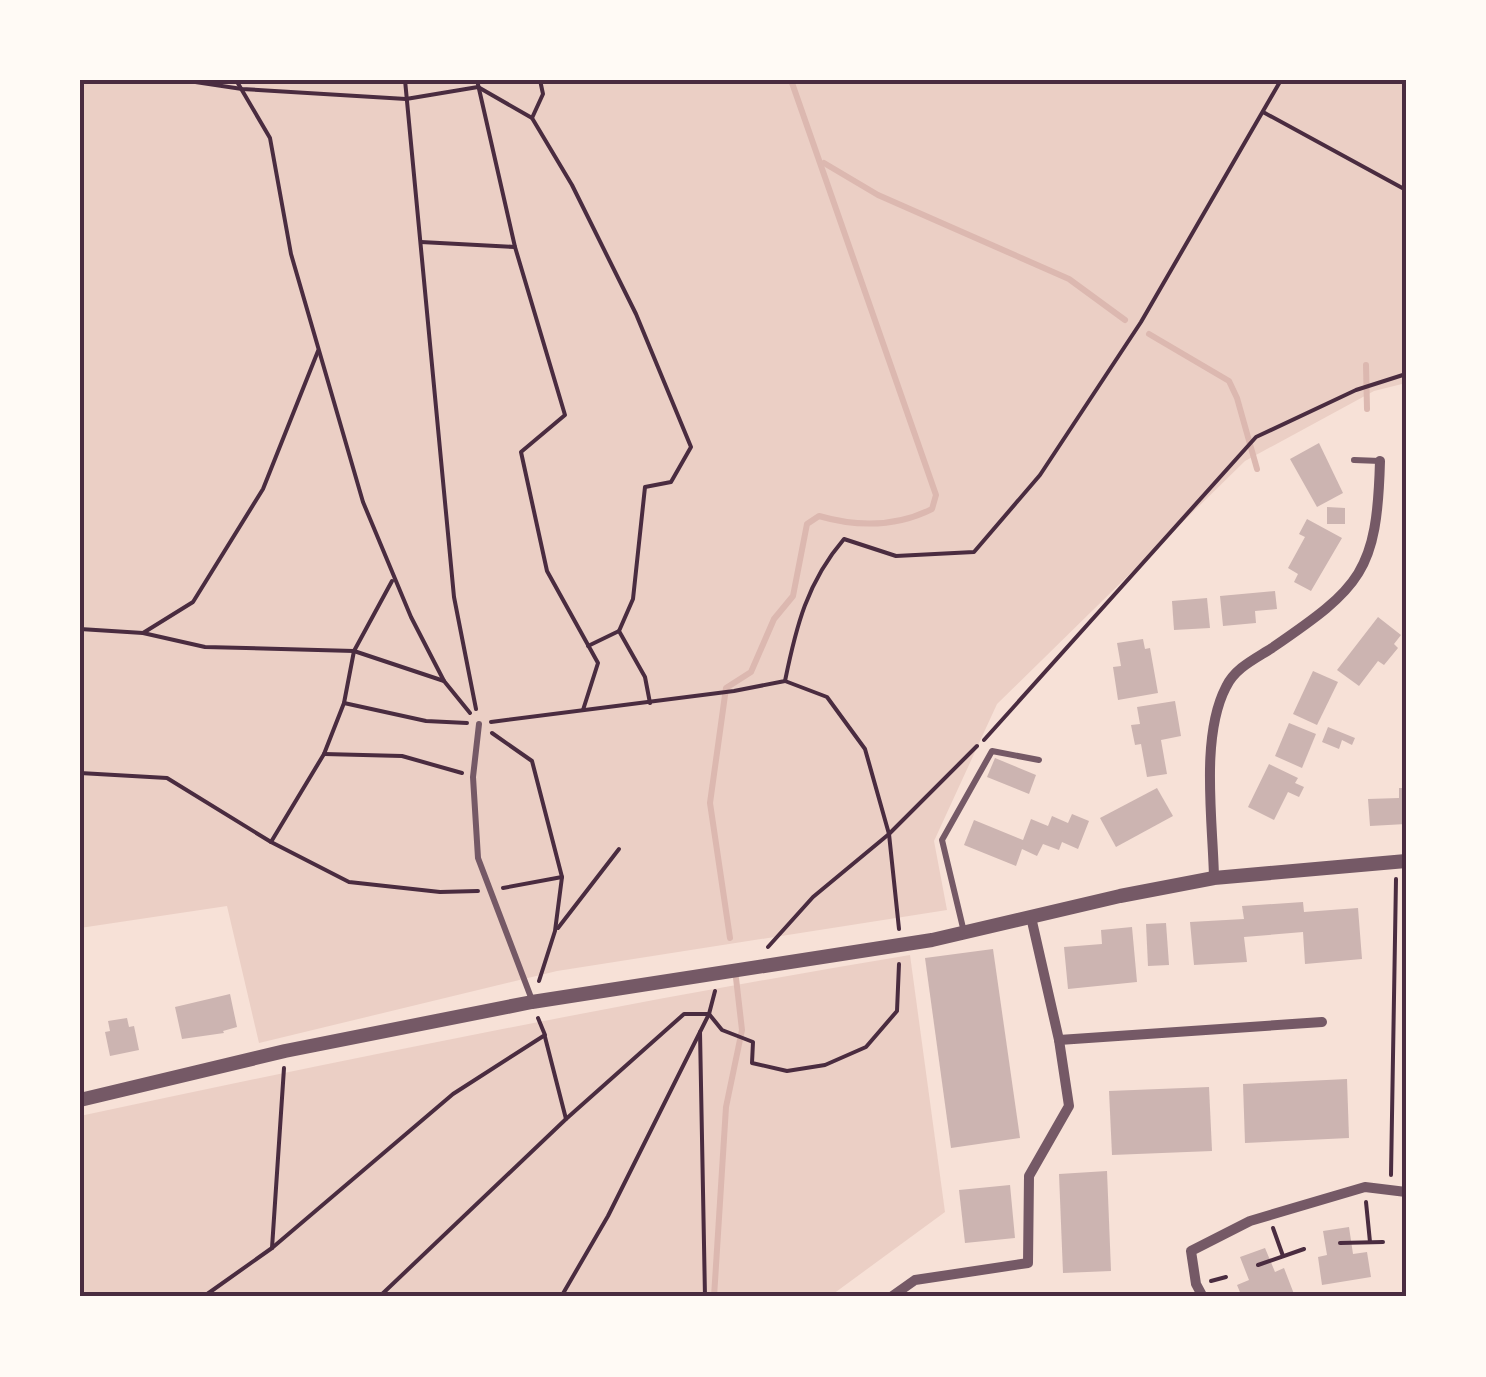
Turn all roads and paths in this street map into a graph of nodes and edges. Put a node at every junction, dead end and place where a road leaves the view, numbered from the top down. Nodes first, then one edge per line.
1 (182, 80) edge
2 (236, 80) edge
3 (405, 80) edge
4 (477, 80) edge
5 (540, 80) edge
6 (1281, 80) edge
7 (478, 87) junction
8 (242, 89) junction
9 (406, 99) junction
10 (1263, 112) junction
11 (532, 118) junction
12 (1406, 190) edge
13 (421, 242) junction
14 (514, 247) junction
15 (319, 350) junction
16 (1406, 374) edge
17 (1354, 460) dead end
18 (1380, 461) joint
19 (394, 578) junction
20 (80, 629) edge
21 (620, 631) junction
22 (143, 632) junction
23 (588, 646) junction
24 (354, 651) junction
25 (444, 681) junction
26 (785, 681) junction
27 (344, 703) junction
28 (650, 703) junction
29 (583, 711) junction
30 (479, 724) junction
31 (324, 754) junction
32 (1039, 760) dead end
33 (80, 773) edge
34 (473, 776) junction
35 (888, 834) junction
36 (271, 842) junction
37 (619, 849) dead end
38 (1401, 861) edge
39 (562, 877) junction
40 (1214, 878) junction
41 (491, 890) junction
42 (1031, 917) junction
43 (555, 931) junction
44 (965, 934) junction
45 (900, 944) junction
46 (753, 967) junction
47 (720, 972) junction
48 (532, 1002) junction
49 (709, 1014) junction
50 (1322, 1022) dead end
51 (700, 1029) junction
52 (545, 1035) junction
53 (1059, 1040) junction
54 (285, 1051) junction
55 (80, 1100) edge
56 (566, 1120) junction
57 (1364, 1187) junction
58 (1390, 1190) junction
59 (1406, 1192) edge
60 (1268, 1216) junction
61 (1370, 1242) junction
62 (1382, 1242) dead end
63 (1340, 1243) dead end
64 (272, 1248) junction
65 (1304, 1249) dead end
66 (1283, 1256) junction
67 (1258, 1264) dead end
68 (202, 1297) edge
69 (378, 1297) edge
70 (560, 1297) edge
71 (706, 1297) edge
72 (891, 1297) edge
73 (1203, 1297) edge

1 - 8 path
2 - 8 path
3 - 9 path
4 - 7 path
5 - 11 path
6 - 10 path
7 - 9 path
7 - 11 path
7 - 14 path
8 - 9 path
8 - 15 path
9 - 13 path
10 - 12 path
10 - 26 path
11 - 21 path
13 - 14 path
13 - 30 path
14 - 23 path
15 - 19 path
15 - 22 path
16 - 35 path
17 - 18 lane
18 - 40 street
19 - 24 path
19 - 25 path
20 - 22 path
21 - 23 path
21 - 28 path
22 - 24 path
23 - 29 path
24 - 25 path
24 - 27 path
25 - 30 path
26 - 28 path
26 - 35 path
27 - 30 path
27 - 31 path
28 - 29 path
29 - 30 path
30 - 34 lane
30 - 39 path
31 - 34 path
31 - 36 path
32 - 44 lane
33 - 36 path
34 - 41 lane
35 - 45 path
35 - 46 path
36 - 41 path
37 - 43 path
38 - 40 street
38 - 58 path
39 - 41 path
39 - 43 path
40 - 42 street
41 - 48 lane
42 - 44 street
42 - 53 street
43 - 48 path
44 - 45 street
45 - 46 street
45 - 49 path
46 - 47 street
47 - 48 street
47 - 49 path
48 - 52 path
48 - 54 street
49 - 51 path
49 - 56 path
50 - 53 street
51 - 70 path
51 - 71 path
52 - 56 path
52 - 64 path
53 - 72 street
54 - 55 street
54 - 64 path
56 - 69 path
57 - 58 street
57 - 60 street
57 - 61 path
58 - 59 street
60 - 66 path
60 - 73 street
61 - 62 path
61 - 63 path
64 - 68 path
65 - 66 path
66 - 67 path

